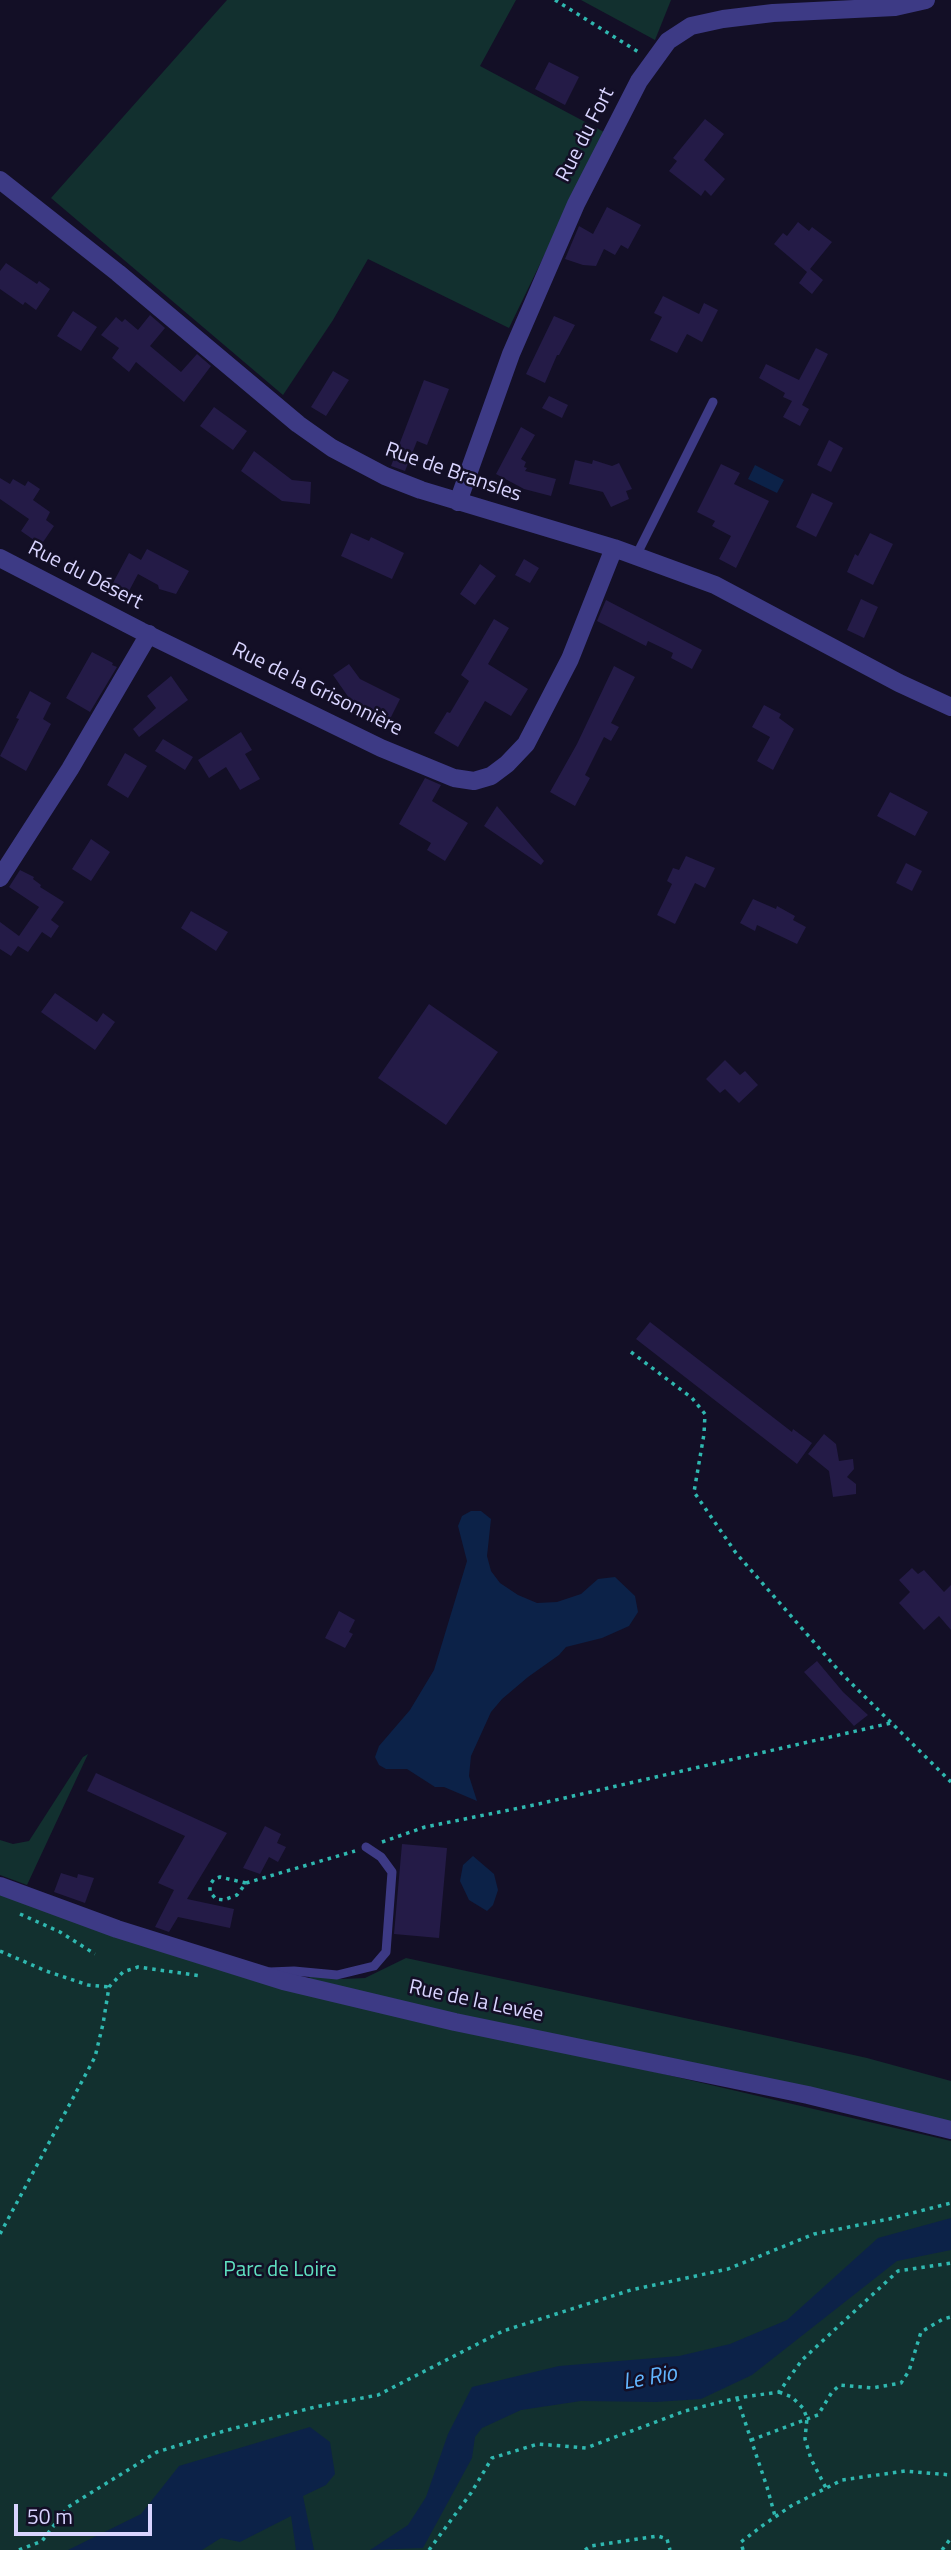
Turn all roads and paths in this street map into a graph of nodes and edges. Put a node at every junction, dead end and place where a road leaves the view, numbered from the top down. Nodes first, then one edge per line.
1 (555, 0) edge
2 (926, 0) edge
3 (654, 61) junction
4 (0, 180) edge
5 (713, 402) dead end
6 (458, 502) junction
7 (614, 548) junction
8 (636, 556) junction
9 (0, 558) edge
10 (149, 634) junction
11 (951, 707) edge
12 (0, 878) edge
13 (631, 1352) dead end
14 (891, 1723) junction
15 (951, 1782) edge
16 (366, 1847) junction
17 (246, 1883) junction
18 (0, 1886) edge
19 (17, 1913) dead end
20 (0, 1951) edge
21 (95, 1954) dead end
22 (255, 1972) junction
23 (210, 1978) dead end
24 (109, 1987) junction
25 (951, 2130) edge
26 (951, 2203) edge
27 (1, 2232) edge
28 (951, 2263) edge
29 (951, 2318) edge
30 (779, 2392) junction
31 (737, 2398) junction
32 (807, 2418) junction
33 (751, 2440) junction
34 (951, 2475) edge
35 (826, 2488) junction
36 (775, 2517) junction
37 (951, 2539) edge
38 (19, 2550) edge
39 (429, 2550) edge
40 (585, 2550) edge
41 (670, 2550) edge
42 (743, 2550) edge
43 (942, 2550) edge

1 - 3 path
2 - 3 street, Rue du Fort
3 - 6 street, Rue du Fort
4 - 6 street, Rue de Bransles
5 - 8 lane
6 - 7 street, Rue de Bransles
7 - 8 street, Rue de Bransles
7 - 10 street, Rue de la Grisonnière
8 - 11 street, Rue de Bransles
9 - 10 street, Rue du Désert
10 - 12 street
13 - 14 path
14 - 15 path
14 - 16 path
16 - 17 path
16 - 22 lane
17 - 17 path
18 - 22 street, Rue de la Levée
19 - 21 path
20 - 24 path
22 - 25 street, Rue de la Levée
23 - 24 path
24 - 27 path
26 - 38 path
28 - 30 path
29 - 32 path
30 - 31 path
30 - 32 path
31 - 33 path
31 - 39 path
32 - 33 path
32 - 35 path
33 - 36 path
34 - 35 path
35 - 36 path
36 - 42 path
37 - 43 path
40 - 41 path

